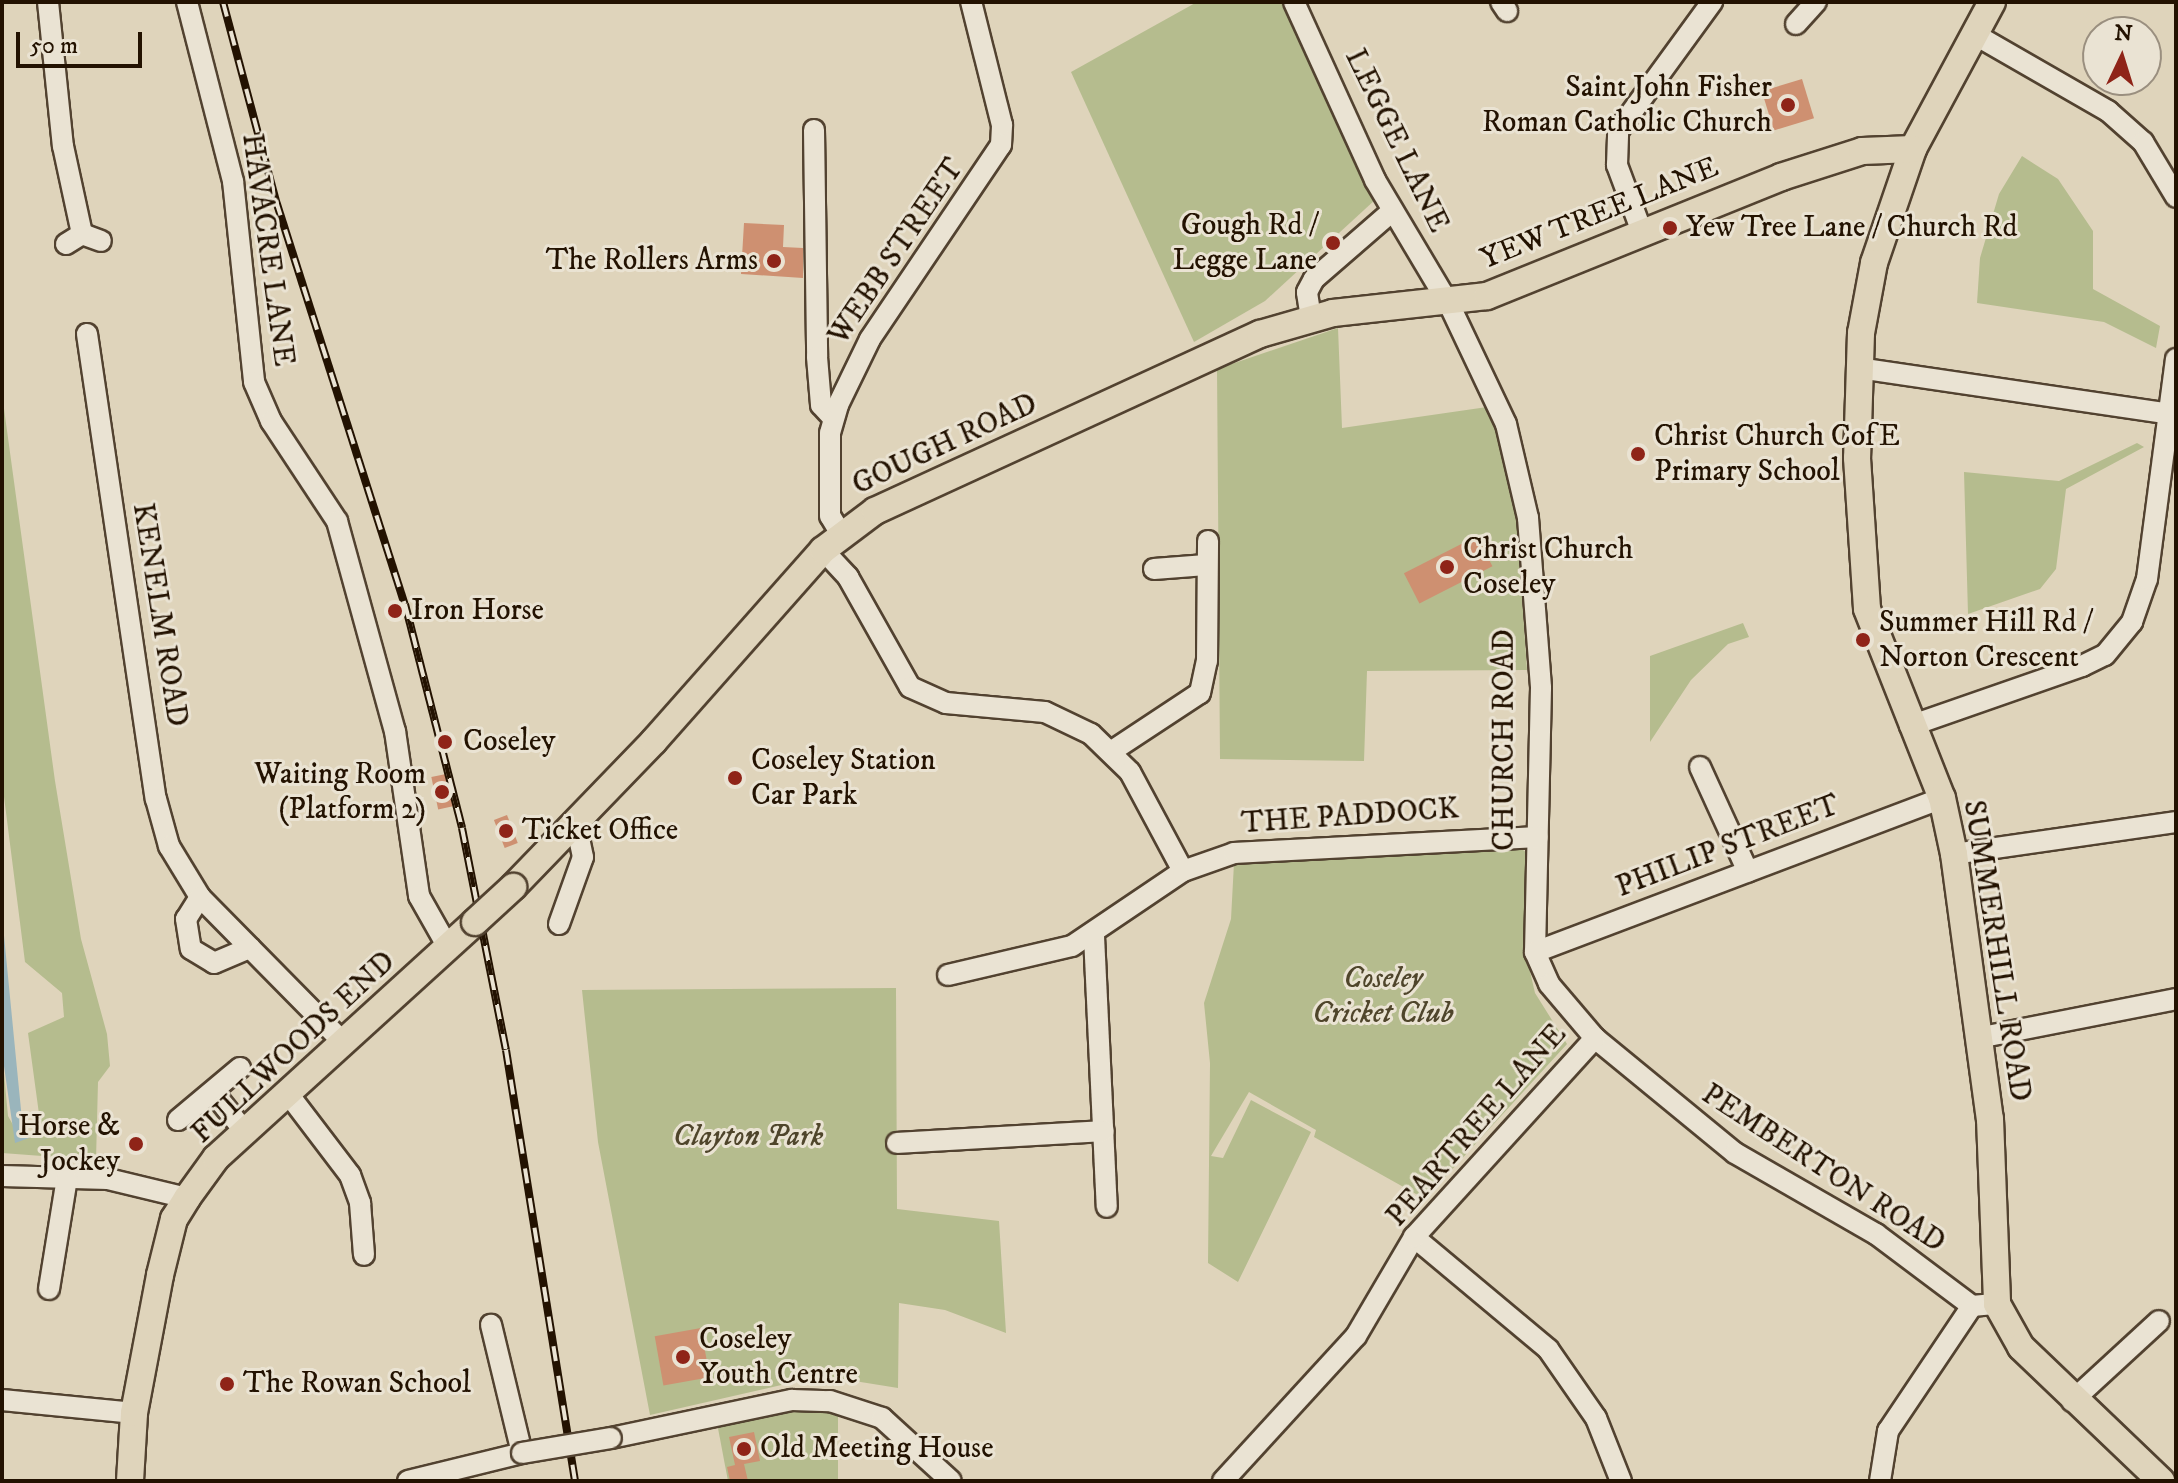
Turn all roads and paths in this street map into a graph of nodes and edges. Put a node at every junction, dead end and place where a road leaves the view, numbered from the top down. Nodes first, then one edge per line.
1 (48, 2) edge
2 (187, 2) edge
3 (971, 2) edge
4 (1294, 2) edge
5 (1712, 2) edge
6 (1992, 2) edge
7 (1974, 34) junction
8 (814, 130) dead end
9 (1913, 149) junction
10 (2176, 197) edge
11 (1391, 212) junction
12 (1642, 232) junction
13 (83, 240) dead end
14 (1449, 304) junction
15 (1311, 318) junction
16 (87, 334) dead end
17 (2176, 359) edge
18 (1859, 368) junction
19 (2173, 414) edge
20 (833, 418) junction
21 (1208, 541) dead end
22 (832, 542) junction
23 (1206, 565) junction
24 (1154, 569) dead end
25 (1910, 726) junction
26 (1112, 751) junction
27 (1710, 775) dead end
28 (1942, 798) junction
29 (2176, 822) edge
30 (576, 824) junction
31 (1538, 837) junction
32 (1954, 854) junction
33 (1183, 871) junction
34 (1748, 872) junction
35 (200, 897) junction
36 (559, 924) dead end
37 (1094, 936) junction
38 (250, 948) junction
39 (449, 949) junction
40 (964, 951) dead end
41 (1535, 952) junction
42 (2176, 999) edge
43 (1595, 1038) junction
44 (1978, 1038) junction
45 (345, 1044) junction
46 (240, 1068) dead end
47 (213, 1092) junction
48 (289, 1095) junction
49 (178, 1120) dead end
50 (1104, 1131) junction
51 (245, 1132) junction
52 (897, 1143) dead end
53 (2, 1176) edge
54 (67, 1178) junction
55 (187, 1198) junction
56 (1107, 1207) dead end
57 (1414, 1237) junction
58 (364, 1255) dead end
59 (49, 1289) dead end
60 (1985, 1305) junction
61 (2159, 1321) dead end
62 (491, 1325) dead end
63 (2, 1400) edge
64 (2072, 1401) junction
65 (134, 1413) junction
66 (522, 1453) junction
67 (416, 1479) edge
68 (130, 1481) edge
69 (951, 1481) edge
70 (1223, 1481) edge
71 (1621, 1481) edge
72 (1880, 1481) edge
73 (2161, 1481) edge

1 - 13 street
2 - 39 street, HAVACRE LANE
3 - 20 street, WEBB STREET
4 - 11 street, LEGGE LANE
5 - 12 street
6 - 7 main road, SUMMERHILL ROAD
7 - 9 main road, SUMMERHILL ROAD
7 - 10 street
8 - 20 street
9 - 12 main road, YEW TREE LANE
9 - 18 main road, SUMMERHILL ROAD
11 - 14 street, LEGGE LANE
11 - 15 street
12 - 14 main road, YEW TREE LANE
14 - 15 main road, GOUGH ROAD
14 - 31 street, CHURCH ROAD
15 - 22 main road, GOUGH ROAD
16 - 35 street, KENELM ROAD
17 - 19 street
18 - 19 street
18 - 25 main road, SUMMERHILL ROAD
19 - 25 street
20 - 22 street, WEBB STREET
21 - 23 street
22 - 26 street
22 - 30 main road, GOUGH ROAD
23 - 24 street
23 - 26 street
25 - 28 main road, SUMMERHILL ROAD
26 - 33 street
27 - 34 street
28 - 32 main road, SUMMERHILL ROAD
28 - 34 street, PHILIP STREET
29 - 32 street
30 - 36 street
30 - 39 main road, GOUGH ROAD, bridge
31 - 33 street, THE PADDOCK
31 - 41 street, CHURCH ROAD
32 - 44 main road, SUMMERHILL ROAD
33 - 37 street, THE PADDOCK
34 - 41 street, PHILIP STREET
35 - 38 street, KENELM ROAD
35 - 38 street
37 - 40 street, THE PADDOCK
37 - 50 street
38 - 45 street, KENELM ROAD
39 - 45 main road, FULLWOODS END
41 - 43 street, PEMBERTON ROAD
42 - 44 street
43 - 57 street, PEARTREE LANE
43 - 60 street, PEMBERTON ROAD
44 - 60 main road, SUMMERHILL ROAD
45 - 48 main road, FULLWOODS END
46 - 47 street
47 - 49 street
47 - 51 street
48 - 51 main road, FULLWOODS END
48 - 58 street
50 - 52 street
50 - 56 street
51 - 55 main road, FULLWOODS END
53 - 54 street
54 - 55 street
54 - 59 street
55 - 65 main road
57 - 70 street, PEARTREE LANE
57 - 71 street
60 - 64 main road
60 - 72 street
61 - 64 street
62 - 66 street
63 - 65 street
64 - 73 main road
65 - 68 main road
66 - 67 street
66 - 69 street, bridge

